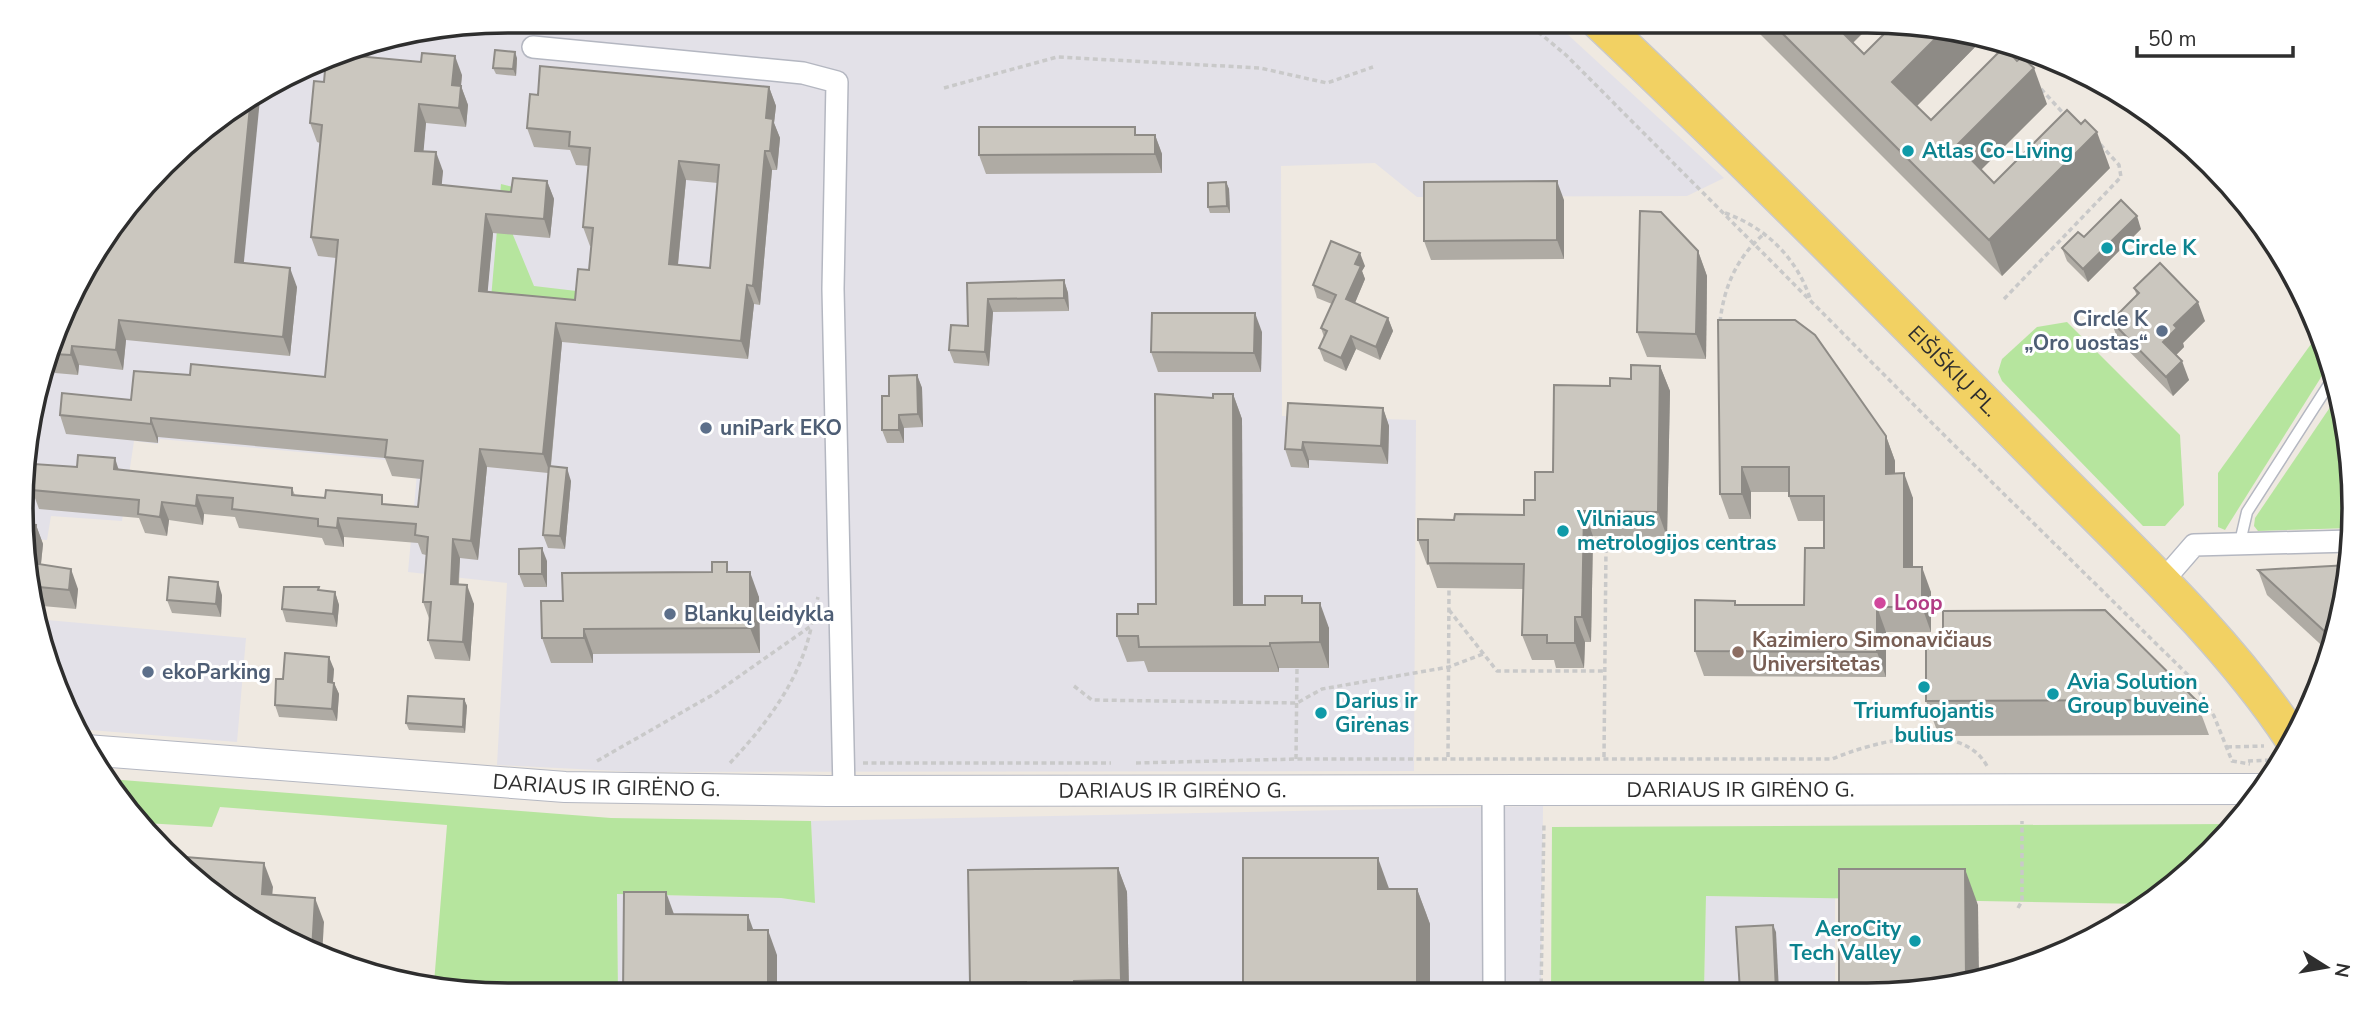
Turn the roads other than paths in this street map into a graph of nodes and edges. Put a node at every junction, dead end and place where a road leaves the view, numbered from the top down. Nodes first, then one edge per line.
1 (1610, 33) edge
2 (533, 47) dead end
3 (2326, 386) edge
4 (2341, 541) edge
5 (2240, 542) junction
6 (2161, 583) junction
7 (2261, 696) junction
8 (2296, 711) edge
9 (2282, 738) edge
10 (101, 751) edge
11 (844, 777) junction
12 (2250, 789) edge
13 (1493, 791) junction
14 (1494, 983) edge

1 - 6 main road, EIŠIŠKIŲ PL.
2 - 11 street
3 - 5 lane
4 - 5 street
5 - 6 street
6 - 7 main road, EIŠIŠKIŲ PL.
7 - 8 main road
7 - 9 main road, EIŠIŠKIŲ PL.
10 - 11 main road, DARIAUS IR GIRĖNO G.
11 - 13 main road, DARIAUS IR GIRĖNO G.
12 - 13 main road, DARIAUS IR GIRĖNO G.
13 - 14 street

